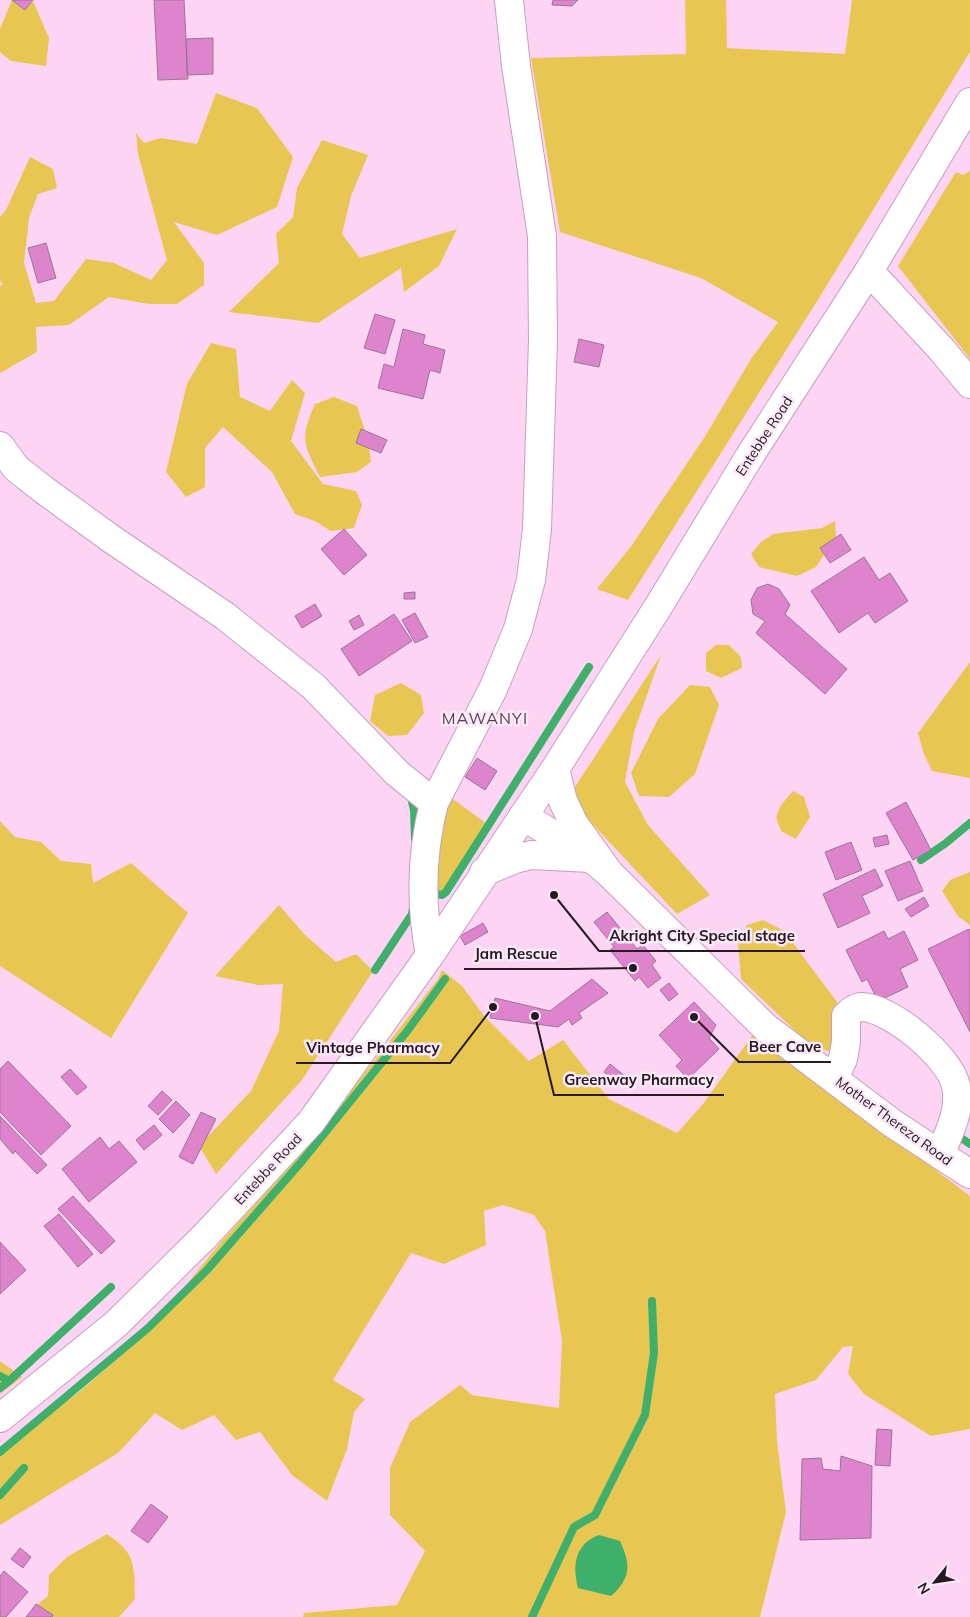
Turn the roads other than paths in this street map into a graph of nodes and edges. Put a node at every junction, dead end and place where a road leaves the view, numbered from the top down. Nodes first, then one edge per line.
1 (509, 0) edge
2 (970, 102) edge
3 (869, 271) junction
4 (970, 384) edge
5 (5, 461) edge
6 (555, 769) junction
7 (434, 803) junction
8 (523, 816) junction
9 (600, 865) junction
10 (484, 872) junction
11 (430, 955) junction
12 (834, 1078) junction
13 (940, 1156) junction
14 (970, 1174) edge
15 (0, 1418) edge

1 - 7 street
2 - 3 street, Entebbe Road
3 - 4 street
3 - 6 street, Entebbe Road
5 - 7 street
6 - 8 street, Entebbe Road
6 - 9 street
7 - 11 street
8 - 9 street, Mother Thereza Road
8 - 10 street, Entebbe Road
9 - 10 street
9 - 12 street, Mother Thereza Road
10 - 11 street, Entebbe Road
11 - 15 street, Entebbe Road
12 - 13 street, Mother Thereza Road
12 - 13 street
13 - 14 street, Mother Thereza Road

